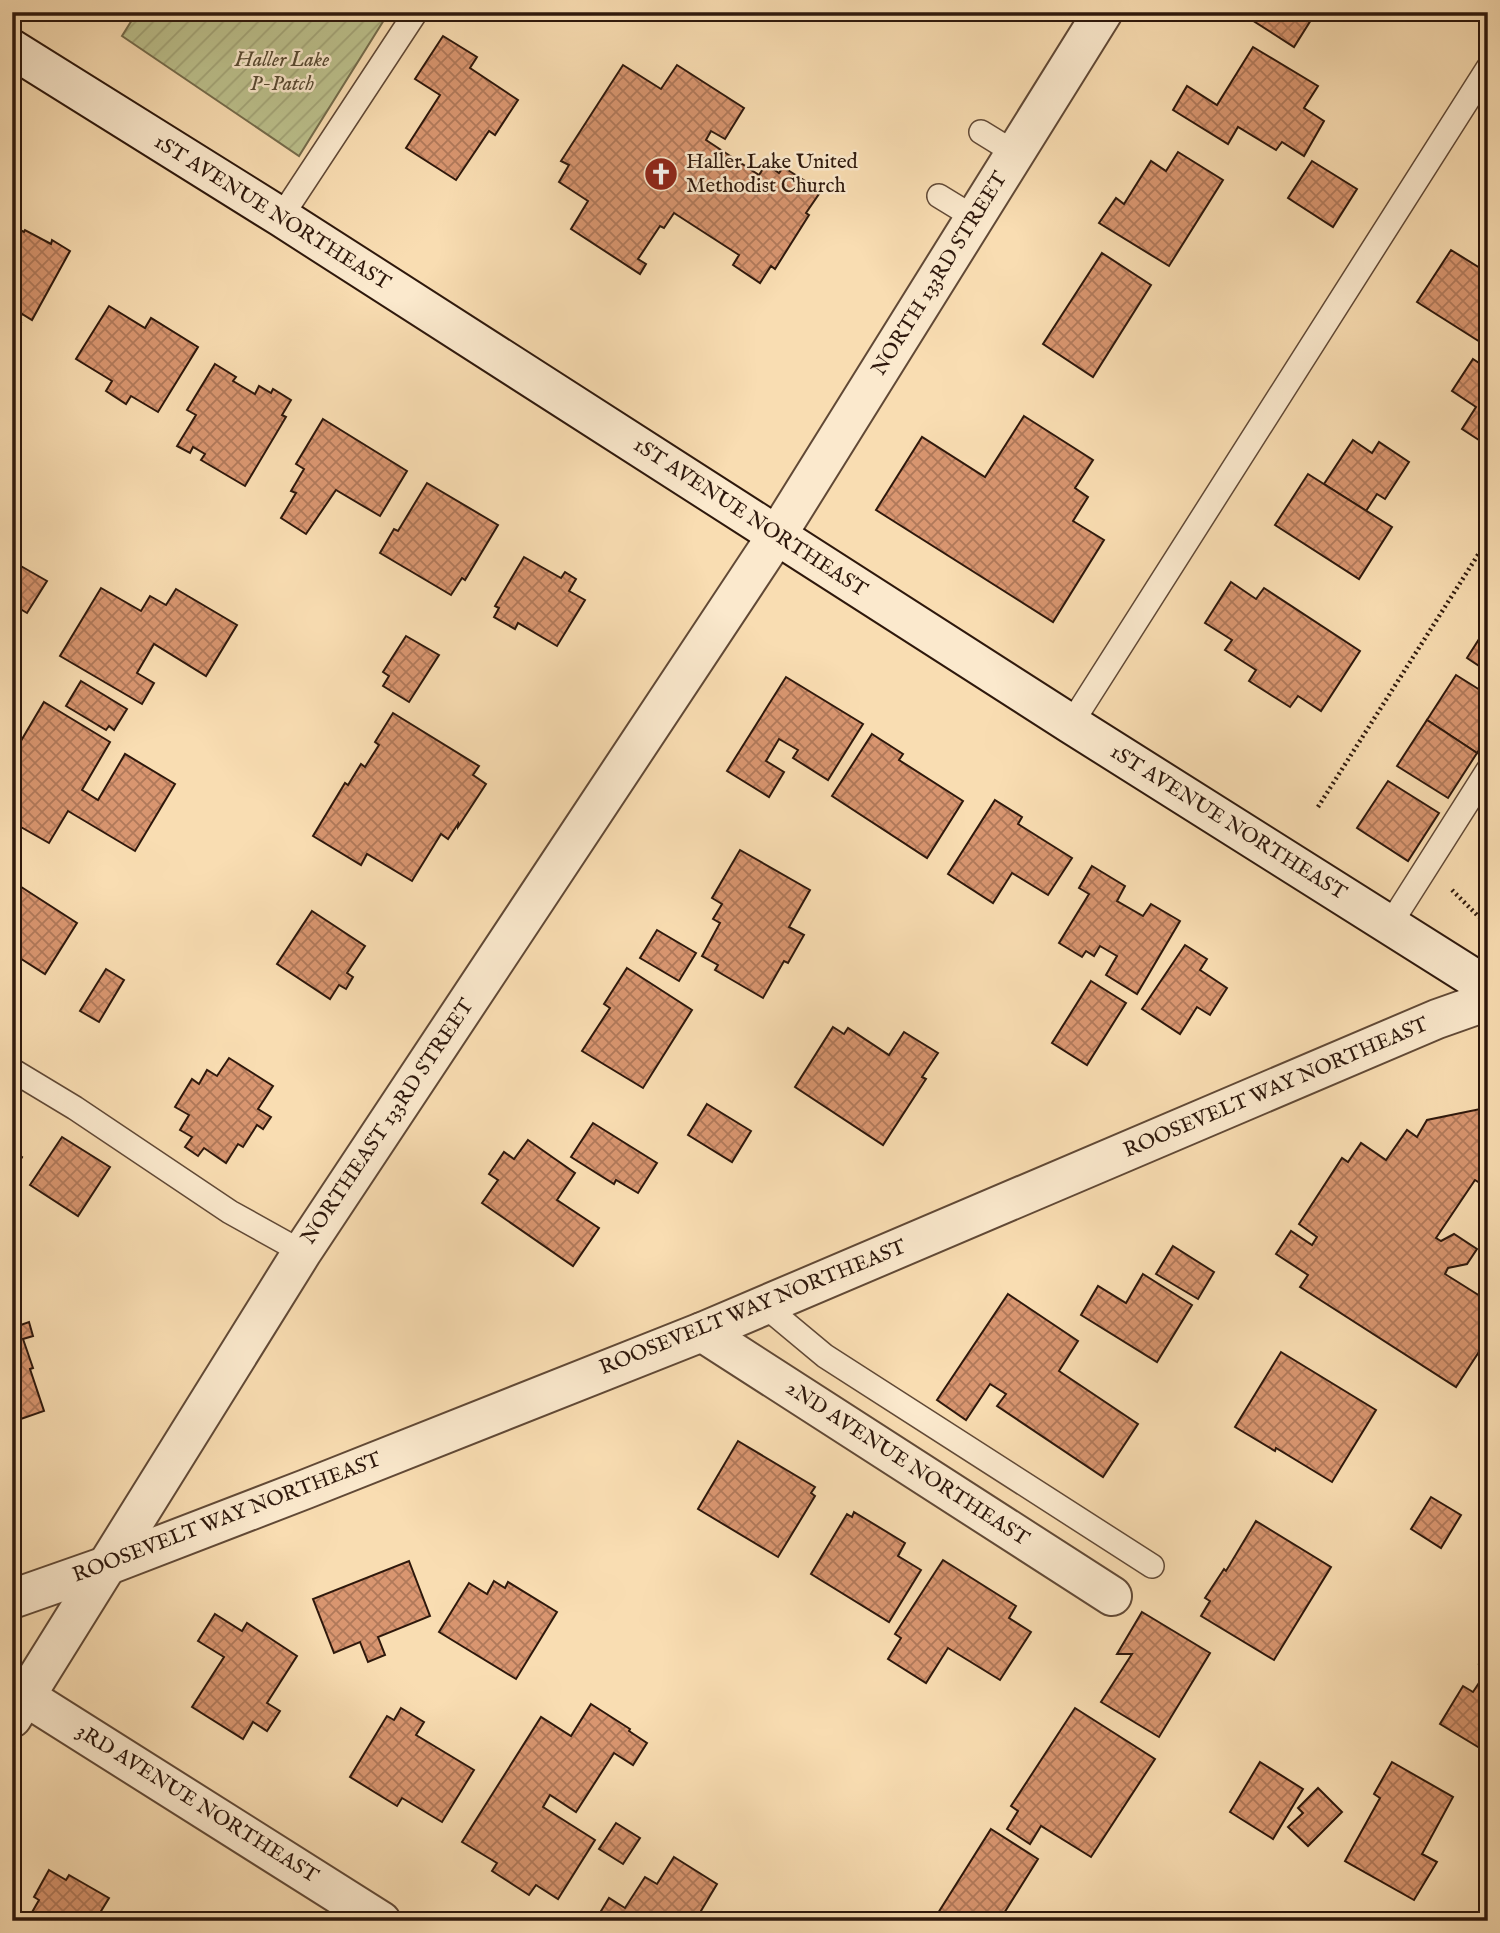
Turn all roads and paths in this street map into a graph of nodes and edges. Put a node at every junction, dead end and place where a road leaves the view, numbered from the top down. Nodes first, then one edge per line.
1 (415, 12) edge
2 (1103, 12) edge
3 (12, 49) edge
4 (1488, 68) edge
5 (981, 132) dead end
6 (1015, 153) junction
7 (939, 196) dead end
8 (281, 218) junction
9 (975, 218) junction
10 (777, 535) junction
11 (1488, 539) edge
12 (1071, 724) junction
13 (1488, 770) edge
14 (1318, 807) dead end
15 (1446, 886) dead end
16 (1389, 926) junction
17 (1488, 926) edge
18 (1488, 987) edge
19 (1488, 1001) edge
20 (12, 1070) edge
21 (302, 1252) junction
22 (765, 1306) junction
23 (702, 1332) junction
24 (106, 1566) junction
25 (1152, 1566) dead end
26 (1112, 1596) dead end
27 (12, 1599) edge
28 (17, 1701) edge
29 (381, 1921) edge

1 - 8 lane
2 - 6 street, NORTH 133RD STREET
3 - 8 street, 1ST AVENUE NORTHEAST
4 - 12 lane
5 - 6 lane
6 - 9 street, NORTH 133RD STREET
7 - 9 lane
8 - 10 street, 1ST AVENUE NORTHEAST
9 - 10 street, NORTH 133RD STREET
10 - 12 street, 1ST AVENUE NORTHEAST
10 - 21 street, NORTHEAST 133RD STREET
11 - 14 path
12 - 16 street, 1ST AVENUE NORTHEAST
13 - 16 lane
15 - 17 path
16 - 18 street, 1ST AVENUE NORTHEAST
19 - 22 street, ROOSEVELT WAY NORTHEAST
20 - 21 lane
21 - 24 street, NORTHEAST 133RD STREET
22 - 23 street, ROOSEVELT WAY NORTHEAST
22 - 25 lane
23 - 24 street, ROOSEVELT WAY NORTHEAST
23 - 26 street, 2ND AVENUE NORTHEAST
24 - 27 street, ROOSEVELT WAY NORTHEAST
24 - 28 street, NORTHEAST 133RD STREET
28 - 29 street, 3RD AVENUE NORTHEAST

